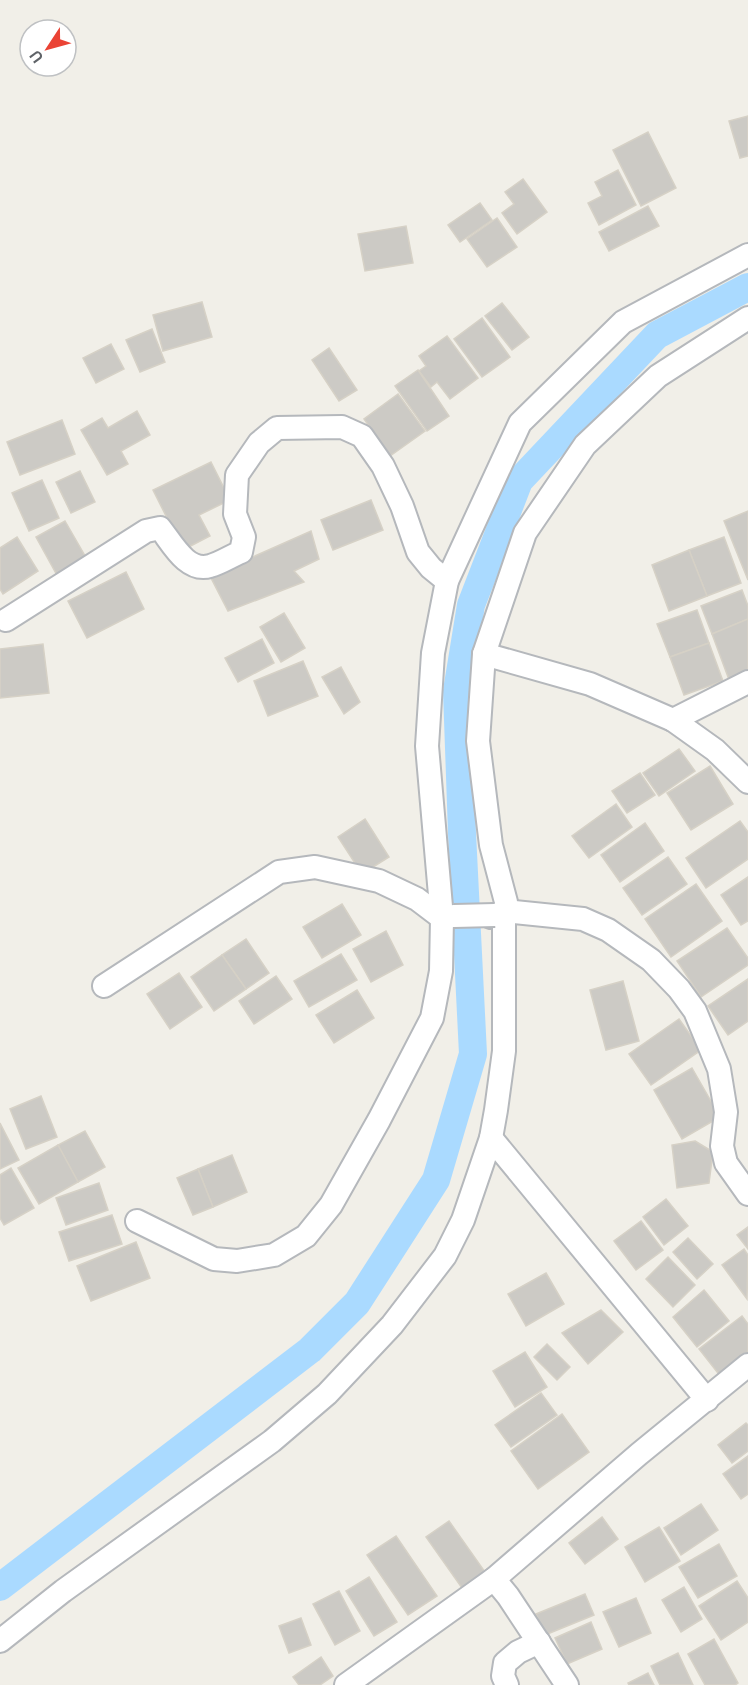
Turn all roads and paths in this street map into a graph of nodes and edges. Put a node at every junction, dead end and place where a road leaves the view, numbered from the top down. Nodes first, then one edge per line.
1 (748, 255) edge
2 (748, 318) edge
3 (447, 581) junction
4 (6, 620) dead end
5 (484, 654) junction
6 (748, 682) edge
7 (673, 720) junction
8 (748, 782) edge
9 (495, 915) junction
10 (448, 917) junction
11 (104, 986) dead end
12 (490, 1138) junction
13 (748, 1194) edge
14 (137, 1221) dead end
15 (748, 1365) edge
16 (707, 1400) junction
17 (501, 1588) junction
18 (0, 1641) edge
19 (539, 1642) junction
20 (346, 1685) edge
21 (507, 1685) edge
22 (567, 1685) edge

1 - 3 street
2 - 5 street
3 - 4 street
3 - 10 street
5 - 7 street
5 - 9 street
6 - 7 street
7 - 8 street
9 - 10 street, bridge
9 - 12 street
9 - 13 street
10 - 11 street
10 - 14 street
12 - 16 street
12 - 18 street
15 - 16 street
16 - 17 street
17 - 19 street
17 - 20 street
19 - 21 street
19 - 22 street

